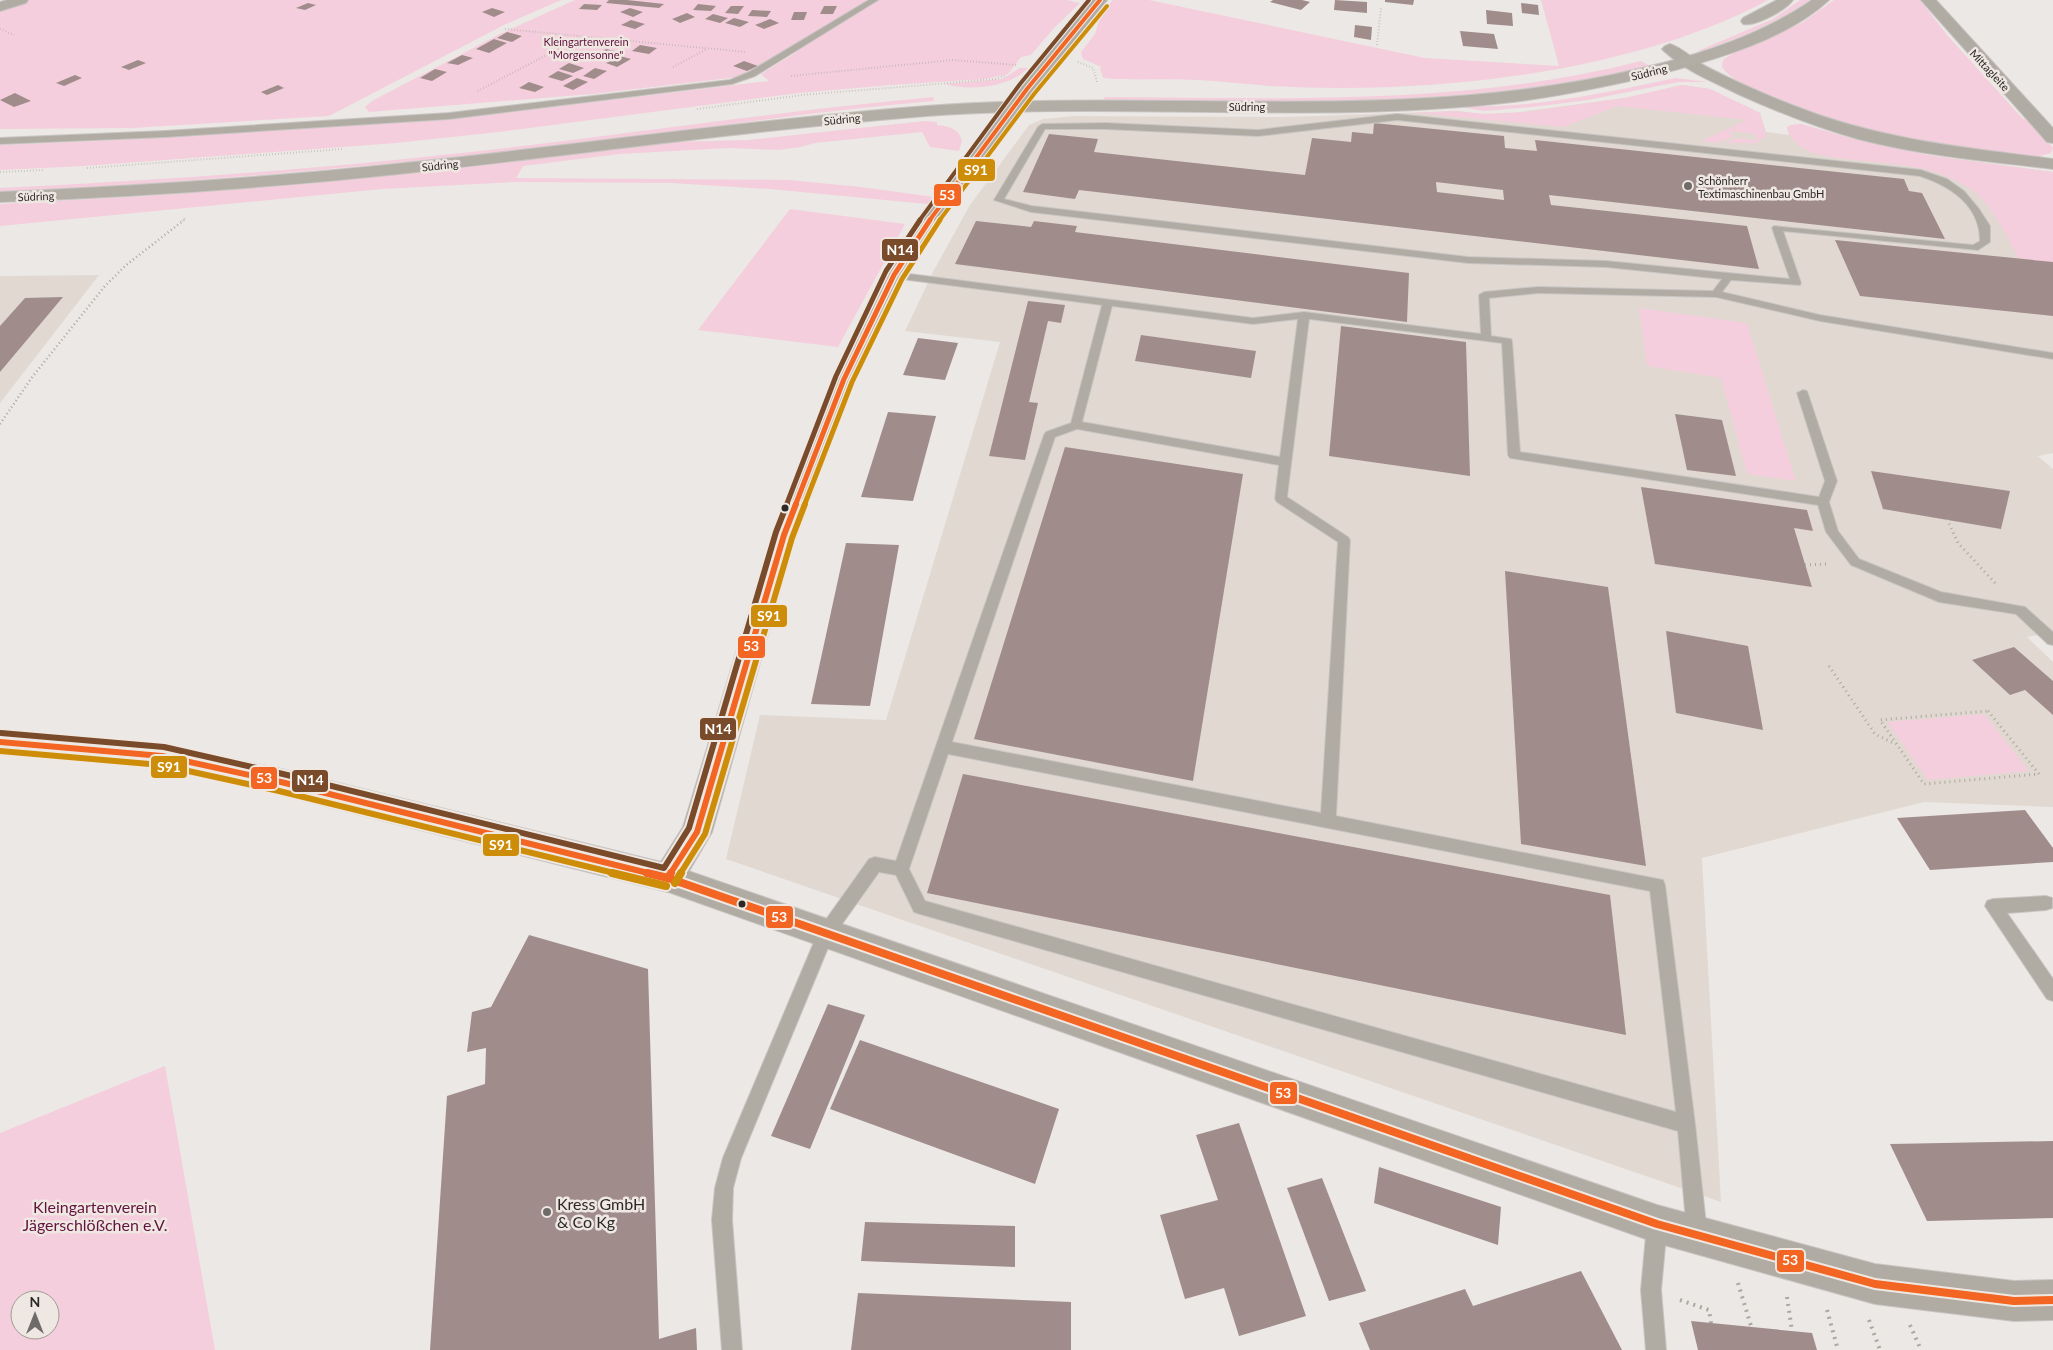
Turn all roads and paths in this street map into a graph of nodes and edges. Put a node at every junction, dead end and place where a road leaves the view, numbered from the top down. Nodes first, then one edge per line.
1 (21, 0) edge
2 (874, 0) edge
3 (1100, 0) edge
4 (1786, 0) edge
5 (1822, 0) edge
6 (1928, 0) edge
7 (0, 7) edge
8 (1381, 8) dead end
9 (1736, 26) dead end
10 (0, 29) edge
11 (505, 29) dead end
12 (14, 35) dead end
13 (582, 37) junction
14 (1377, 45) dead end
15 (1678, 47) joint
16 (708, 49) junction
17 (746, 52) dead end
18 (1653, 53) dead end
19 (1684, 63) junction
20 (1017, 67) dead end
21 (668, 70) dead end
22 (1568, 73) dead end
23 (790, 76) dead end
24 (934, 83) dead end
25 (1063, 88) dead end
26 (1028, 89) junction
27 (990, 90) dead end
28 (1297, 91) dead end
29 (473, 93) dead end
30 (1014, 107) junction
31 (762, 110) dead end
32 (939, 110) junction
33 (2053, 138) edge
34 (0, 142) edge
35 (2053, 164) edge
36 (0, 182) edge
37 (0, 198) edge
38 (186, 218) dead end
39 (894, 275) junction
40 (1729, 276) junction
41 (1716, 294) junction
42 (1108, 303) junction
43 (1304, 315) junction
44 (1486, 338) junction
45 (2053, 356) edge
46 (1803, 393) dead end
47 (0, 424) edge
48 (1076, 425) junction
49 (1284, 462) junction
50 (1823, 502) junction
51 (1947, 519) dead end
52 (2020, 610) junction
53 (2053, 640) edge
54 (1829, 666) dead end
55 (0, 742) edge
56 (1895, 744) junction
57 (944, 747) junction
58 (1328, 821) junction
59 (901, 869) junction
60 (668, 878) junction
61 (2046, 903) dead end
62 (826, 933) junction
63 (2053, 993) edge
64 (1686, 1124) junction
65 (1657, 1224) junction
66 (1697, 1235) junction
67 (1651, 1290) junction
68 (2053, 1300) edge
69 (1711, 1323) dead end
70 (732, 1350) edge
71 (1656, 1350) edge

1 - 7 street
2 - 34 lane
3 - 26 street
4 - 9 main road
5 - 19 main road, Südring
6 - 33 street, Mittagleite
8 - 14 path
10 - 12 path
11 - 13 path
13 - 16 path
13 - 29 path
15 - 18 main road, Südring
15 - 19 street, Südring
16 - 17 path
16 - 21 path
19 - 30 main road, Südring
19 - 35 street, Südring
20 - 23 path
22 - 28 main road
24 - 32 path
25 - 26 main road
26 - 27 main road
26 - 30 street
30 - 32 main road, Südring
30 - 39 street
31 - 36 main road, Südring
32 - 37 main road, Südring
38 - 47 path
39 - 42 lane
39 - 60 street
40 - 40 lane
40 - 41 lane
41 - 44 lane
41 - 45 lane
42 - 43 lane
42 - 48 lane
43 - 44 lane
43 - 49 lane
44 - 50 lane
46 - 50 lane
48 - 49 lane
48 - 57 lane
49 - 58 lane
50 - 52 lane
51 - 52 path
52 - 53 lane
54 - 56 path
55 - 60 street
56 - 56 path
57 - 58 lane
57 - 59 lane
58 - 64 lane
59 - 62 lane
59 - 64 lane
60 - 62 street
61 - 63 lane
62 - 65 street
62 - 70 lane
64 - 66 lane
65 - 66 street
65 - 67 lane
66 - 68 street
67 - 69 path
67 - 71 lane

